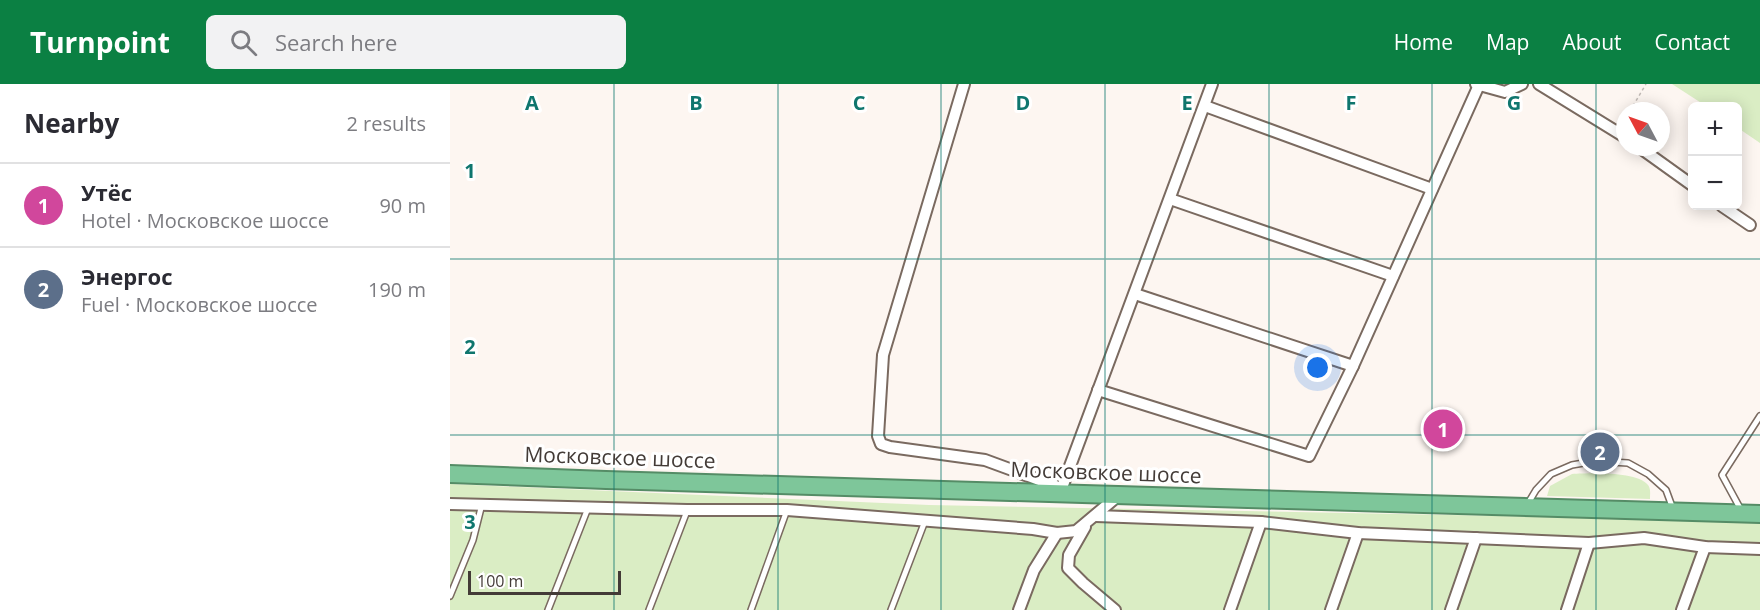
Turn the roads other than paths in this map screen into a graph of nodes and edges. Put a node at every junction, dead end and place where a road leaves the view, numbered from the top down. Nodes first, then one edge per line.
1 (964, 84) edge
2 (1212, 84) edge
3 (1522, 84) edge
4 (1539, 84) edge
5 (1478, 85) edge
6 (1205, 106) junction
7 (1616, 131) edge
8 (1652, 156) edge
9 (1688, 182) edge
10 (1432, 189) junction
11 (1170, 199) junction
12 (1728, 210) edge
13 (1750, 225) dead end
14 (1393, 276) junction
15 (1135, 294) junction
16 (1353, 366) junction
17 (1098, 390) junction
18 (1760, 416) edge
19 (450, 474) edge
20 (1061, 490) junction
21 (1119, 495) junction
22 (450, 504) edge
23 (482, 504) junction
24 (589, 507) junction
25 (1526, 507) junction
26 (687, 510) junction
27 (787, 510) junction
28 (1674, 511) junction
29 (1752, 514) edge
30 (1096, 516) junction
31 (925, 521) junction
32 (1261, 522) junction
33 (1086, 525) junction
34 (1057, 533) junction
35 (1358, 533) junction
36 (1476, 538) junction
37 (1590, 543) junction
38 (1705, 547) junction
39 (1760, 549) edge
40 (450, 596) edge
41 (548, 610) edge
42 (649, 610) edge
43 (751, 610) edge
44 (891, 610) edge
45 (1019, 610) edge
46 (1114, 610) edge
47 (1230, 610) edge
48 (1331, 610) edge
49 (1451, 610) edge
50 (1567, 610) edge
51 (1682, 610) edge

1 - 20 street
2 - 6 street
3 - 5 street
4 - 7 street
5 - 10 street
6 - 10 street
6 - 11 street
8 - 9 street
10 - 14 street
11 - 14 street
11 - 15 street
12 - 13 street
14 - 16 street
15 - 16 street
15 - 17 street
16 - 17 street
17 - 20 street
18 - 29 lane
19 - 20 highway, Московское шоссе
20 - 21 highway, Московское шоссе
21 - 25 highway, Московское шоссе
21 - 30 street
22 - 23 street
23 - 24 street
23 - 40 lane
24 - 26 street
24 - 41 lane
25 - 28 highway, Московское шоссе
25 - 28 lane
26 - 27 street
26 - 42 lane
27 - 31 street
27 - 43 lane
28 - 29 highway, Московское шоссе
30 - 32 street
30 - 33 street
31 - 34 street
31 - 44 lane
32 - 35 street
32 - 47 street
33 - 34 street
33 - 46 street
34 - 45 street
35 - 36 street
35 - 48 street
36 - 37 street
36 - 49 street
37 - 38 street
37 - 50 street
38 - 39 street
38 - 51 street

